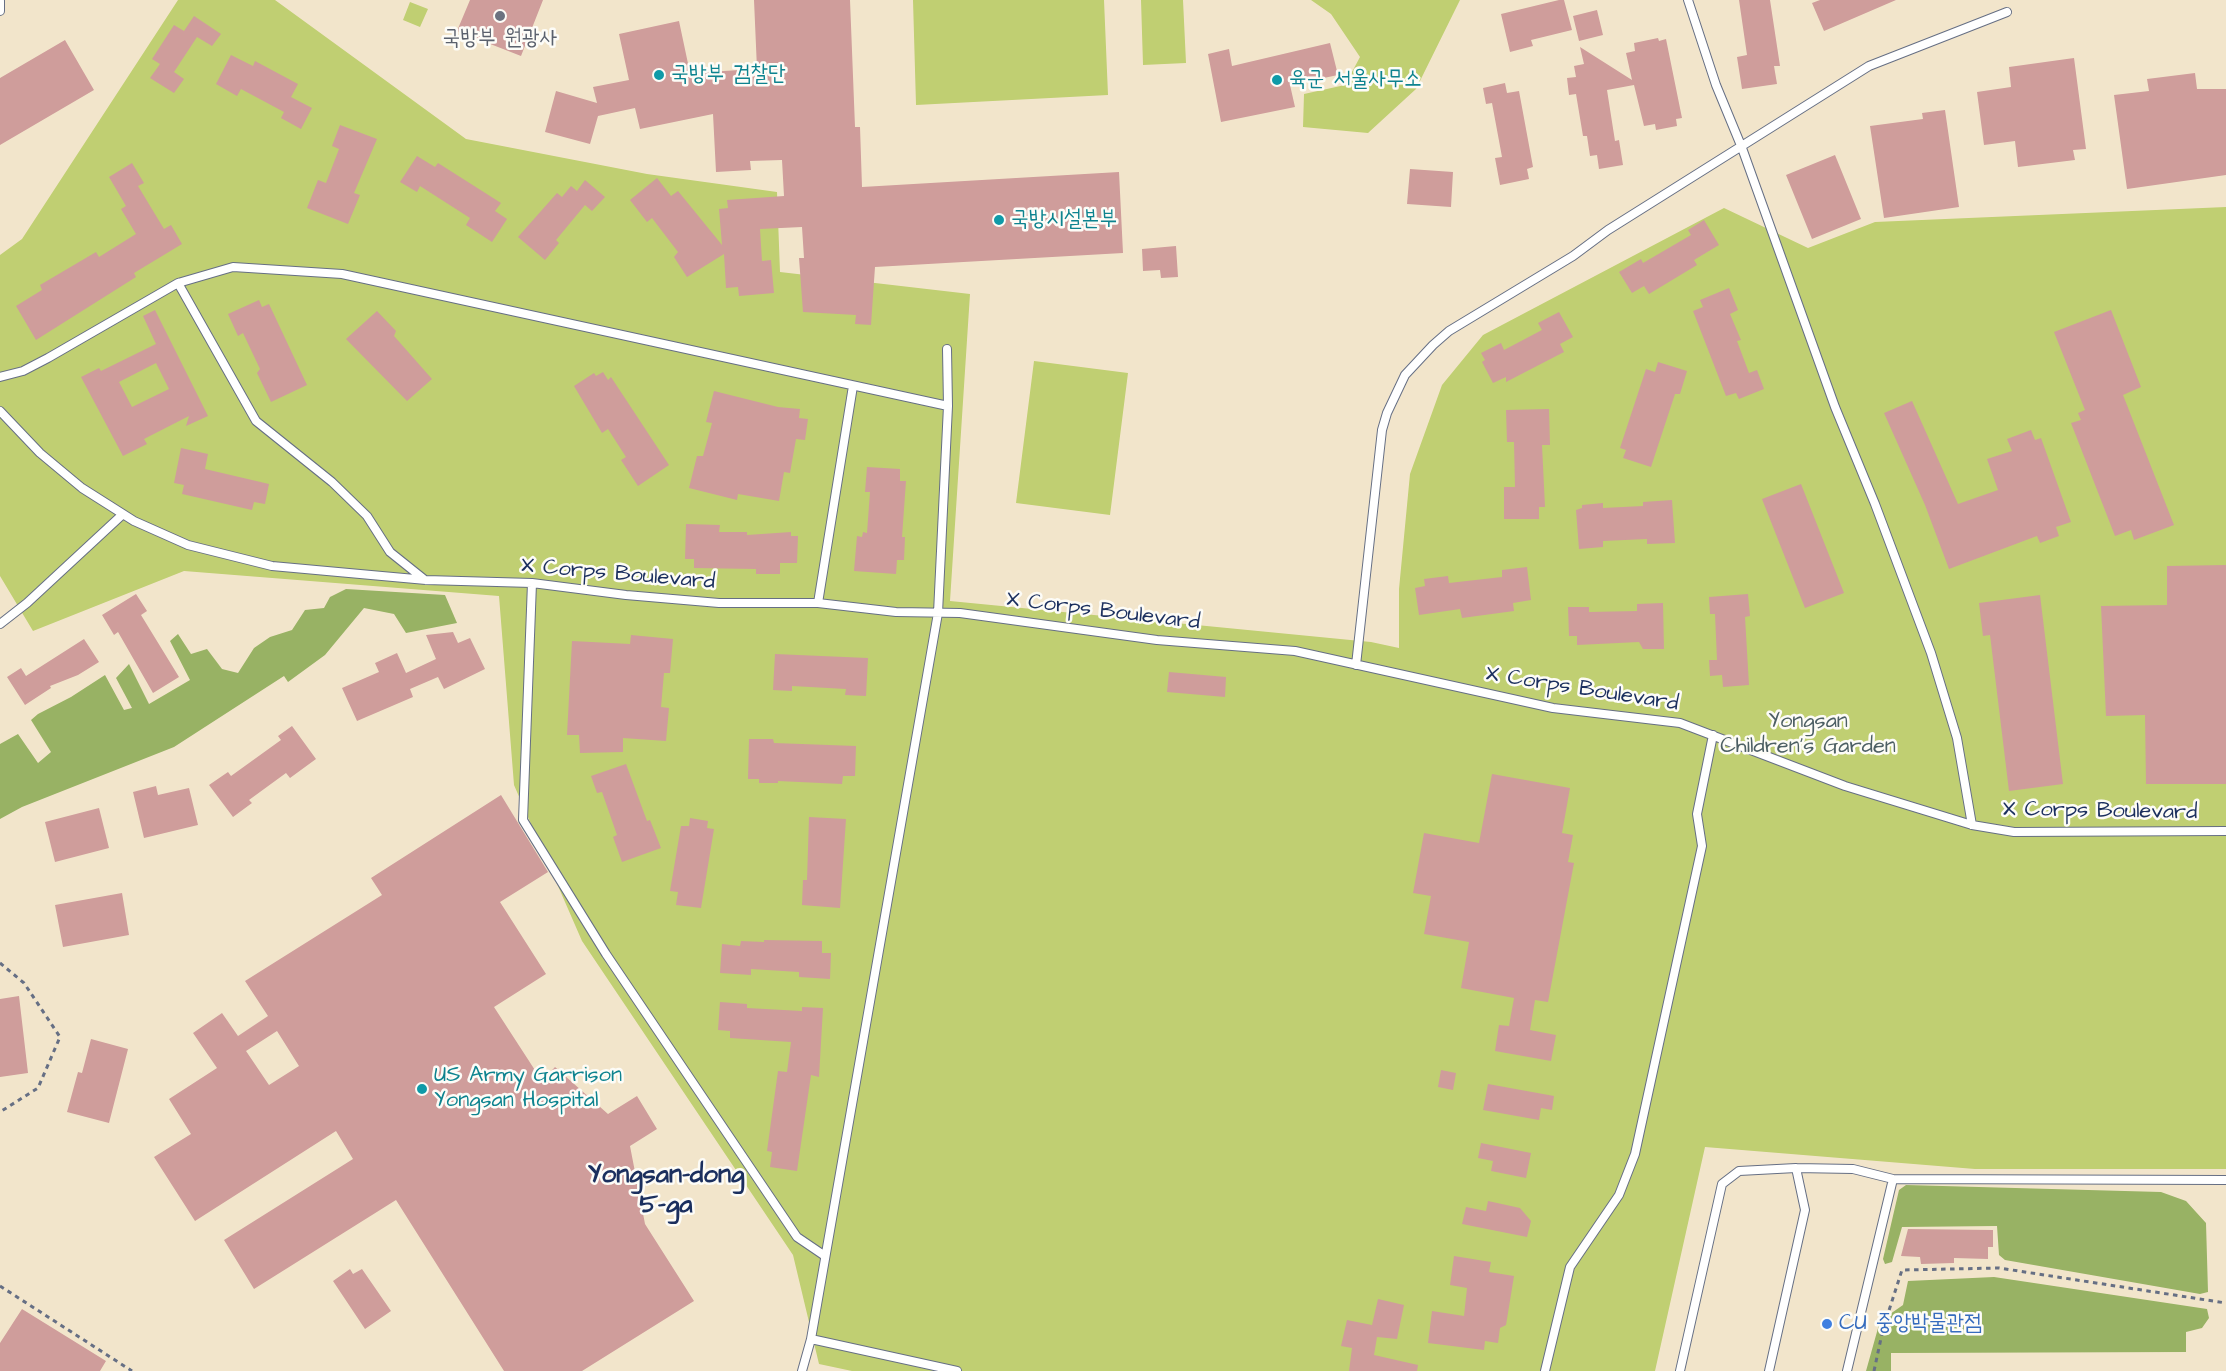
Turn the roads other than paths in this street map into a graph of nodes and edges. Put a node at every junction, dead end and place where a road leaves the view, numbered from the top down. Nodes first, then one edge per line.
1 (1688, 0) edge
2 (0, 1) edge
3 (0, 11) edge
4 (2007, 12) dead end
5 (1742, 148) junction
6 (178, 283) junction
7 (947, 349) dead end
8 (0, 377) edge
9 (853, 386) junction
10 (948, 406) junction
11 (0, 411) edge
12 (123, 514) junction
13 (426, 580) junction
14 (532, 583) junction
15 (818, 603) junction
16 (938, 613) junction
17 (0, 624) edge
18 (1356, 665) junction
19 (1713, 735) junction
20 (1972, 825) junction
21 (2226, 831) edge
22 (1796, 1168) junction
23 (1893, 1179) junction
24 (2226, 1180) edge
25 (825, 1256) junction
26 (811, 1339) junction
27 (802, 1371) edge
28 (957, 1371) edge
29 (1545, 1371) edge
30 (1680, 1371) edge
31 (1769, 1371) edge
32 (1847, 1371) edge

1 - 5 lane
2 - 3 lane
4 - 5 lane
5 - 18 lane
5 - 20 lane
6 - 8 lane
6 - 9 lane
6 - 13 lane
7 - 10 lane
9 - 10 lane
9 - 15 lane
10 - 16 lane
11 - 12 lane, X Corps Boulevard
12 - 13 lane, X Corps Boulevard
12 - 17 lane
13 - 14 lane, X Corps Boulevard
14 - 15 lane, X Corps Boulevard
14 - 25 lane
15 - 16 lane, X Corps Boulevard
16 - 18 lane, X Corps Boulevard
16 - 25 lane
18 - 19 lane, X Corps Boulevard
19 - 20 lane, X Corps Boulevard
19 - 29 lane
20 - 21 lane, X Corps Boulevard
22 - 23 lane
22 - 30 lane
22 - 31 lane
23 - 24 lane
23 - 32 lane
25 - 26 lane
26 - 27 lane
26 - 28 lane

